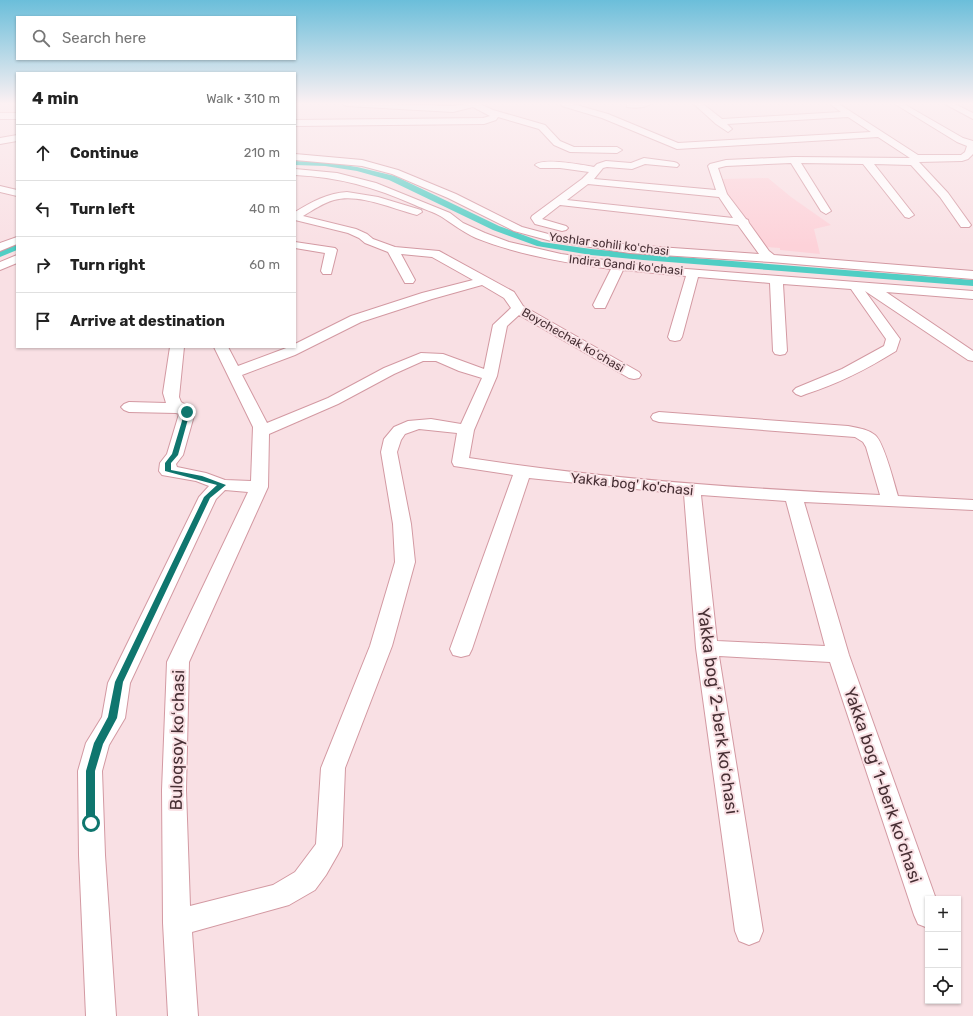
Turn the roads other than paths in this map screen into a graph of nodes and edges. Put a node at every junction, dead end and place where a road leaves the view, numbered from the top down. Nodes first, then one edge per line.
1 (714, 151) edge
2 (903, 151) edge
3 (971, 151) edge
4 (296, 157) edge
5 (794, 160) junction
6 (915, 160) junction
7 (866, 161) junction
8 (726, 162) junction
9 (540, 165) dead end
10 (674, 165) dead end
11 (597, 170) junction
12 (296, 172) edge
13 (586, 181) junction
14 (0, 189) edge
15 (16, 193) edge
16 (722, 194) junction
17 (558, 202) junction
18 (826, 211) dead end
19 (296, 215) edge
20 (909, 215) dead end
21 (296, 216) edge
22 (453, 222) junction
23 (744, 222) junction
24 (965, 225) dead end
25 (16, 240) edge
26 (296, 245) edge
27 (0, 247) edge
28 (393, 250) junction
29 (768, 256) junction
30 (16, 259) edge
31 (0, 266) edge
32 (619, 266) junction
33 (327, 271) dead end
34 (693, 273) junction
35 (973, 275) edge
36 (409, 280) dead end
37 (776, 280) junction
38 (483, 281) junction
39 (855, 286) junction
40 (870, 287) junction
41 (973, 296) edge
42 (600, 305) dead end
43 (518, 308) junction
44 (675, 337) dead end
45 (177, 348) edge
46 (222, 348) edge
47 (780, 351) dead end
48 (973, 356) edge
49 (234, 373) junction
50 (634, 375) dead end
51 (490, 376) junction
52 (801, 391) dead end
53 (129, 407) dead end
54 (177, 408) junction
55 (659, 417) dead end
56 (466, 430) junction
57 (261, 431) junction
58 (522, 473) junction
59 (223, 485) junction
60 (260, 487) junction
61 (692, 490) junction
62 (793, 495) junction
63 (891, 501) junction
64 (973, 505) edge
65 (707, 648) junction
66 (461, 649) dead end
67 (838, 655) junction
68 (925, 906) edge
69 (177, 924) junction
70 (749, 931) dead end
71 (101, 1016) edge
72 (183, 1016) edge

1 - 8 street
2 - 6 street
3 - 6 street
4 - 29 street, Yoshlar sohili koʻchasi
5 - 7 street
5 - 8 street
5 - 18 street
6 - 7 street
6 - 24 street
7 - 20 street
8 - 16 street
9 - 11 street
10 - 11 street
11 - 13 street, Yoshlar sohili koʻchasi
12 - 22 street, Indira Gandi koʻchasi
13 - 16 street
13 - 17 street, Yoshlar sohili koʻchasi
14 - 15 street
16 - 23 street
17 - 23 street
17 - 29 street, Yoshlar sohili koʻchasi
19 - 22 street, Boychechak koʻchasi
21 - 28 street, Boychechak koʻchasi
22 - 32 street, Indira Gandi koʻchasi
23 - 29 street
25 - 27 street
26 - 33 street
28 - 36 street
28 - 38 street, Boychechak koʻchasi
29 - 35 street, Yoshlar sohili koʻchasi
30 - 31 street
32 - 34 street, Indira Gandi koʻchasi
32 - 42 street
34 - 37 street, Indira Gandi koʻchasi
34 - 44 street
37 - 39 street, Indira Gandi koʻchasi
37 - 47 street
38 - 43 street, Boychechak koʻchasi
38 - 49 street
39 - 40 street, Indira Gandi koʻchasi
39 - 52 street
40 - 41 street, Indira Gandi koʻchasi
40 - 48 street
43 - 50 street, Boychechak koʻchasi
43 - 51 street, Yakka bog' ko'chasi
45 - 54 street
46 - 49 street, Buloqsoy koʻchasi
49 - 57 street, Buloqsoy koʻchasi
51 - 56 street, Yakka bog' ko'chasi
51 - 57 street
53 - 54 street
54 - 59 street
55 - 63 street
56 - 58 street, Yakka bog' ko'chasi
56 - 69 street
57 - 60 street, Buloqsoy koʻchasi
58 - 61 street, Yakka bog' ko'chasi
58 - 66 street
59 - 60 street
59 - 71 street
60 - 69 street, Buloqsoy koʻchasi
61 - 62 street, Yakka bog' ko'chasi
61 - 65 street, Yakka bogʻ 2-berk koʻchasi
62 - 63 street, Yakka bog' ko'chasi
62 - 67 street, Yakka bogʻ 1-berk koʻchasi
63 - 64 street, Yakka bog' ko'chasi
65 - 67 street
65 - 70 street, Yakka bogʻ 2-berk koʻchasi
67 - 68 street, Yakka bogʻ 1-berk koʻchasi
69 - 72 street, Buloqsoy koʻchasi

